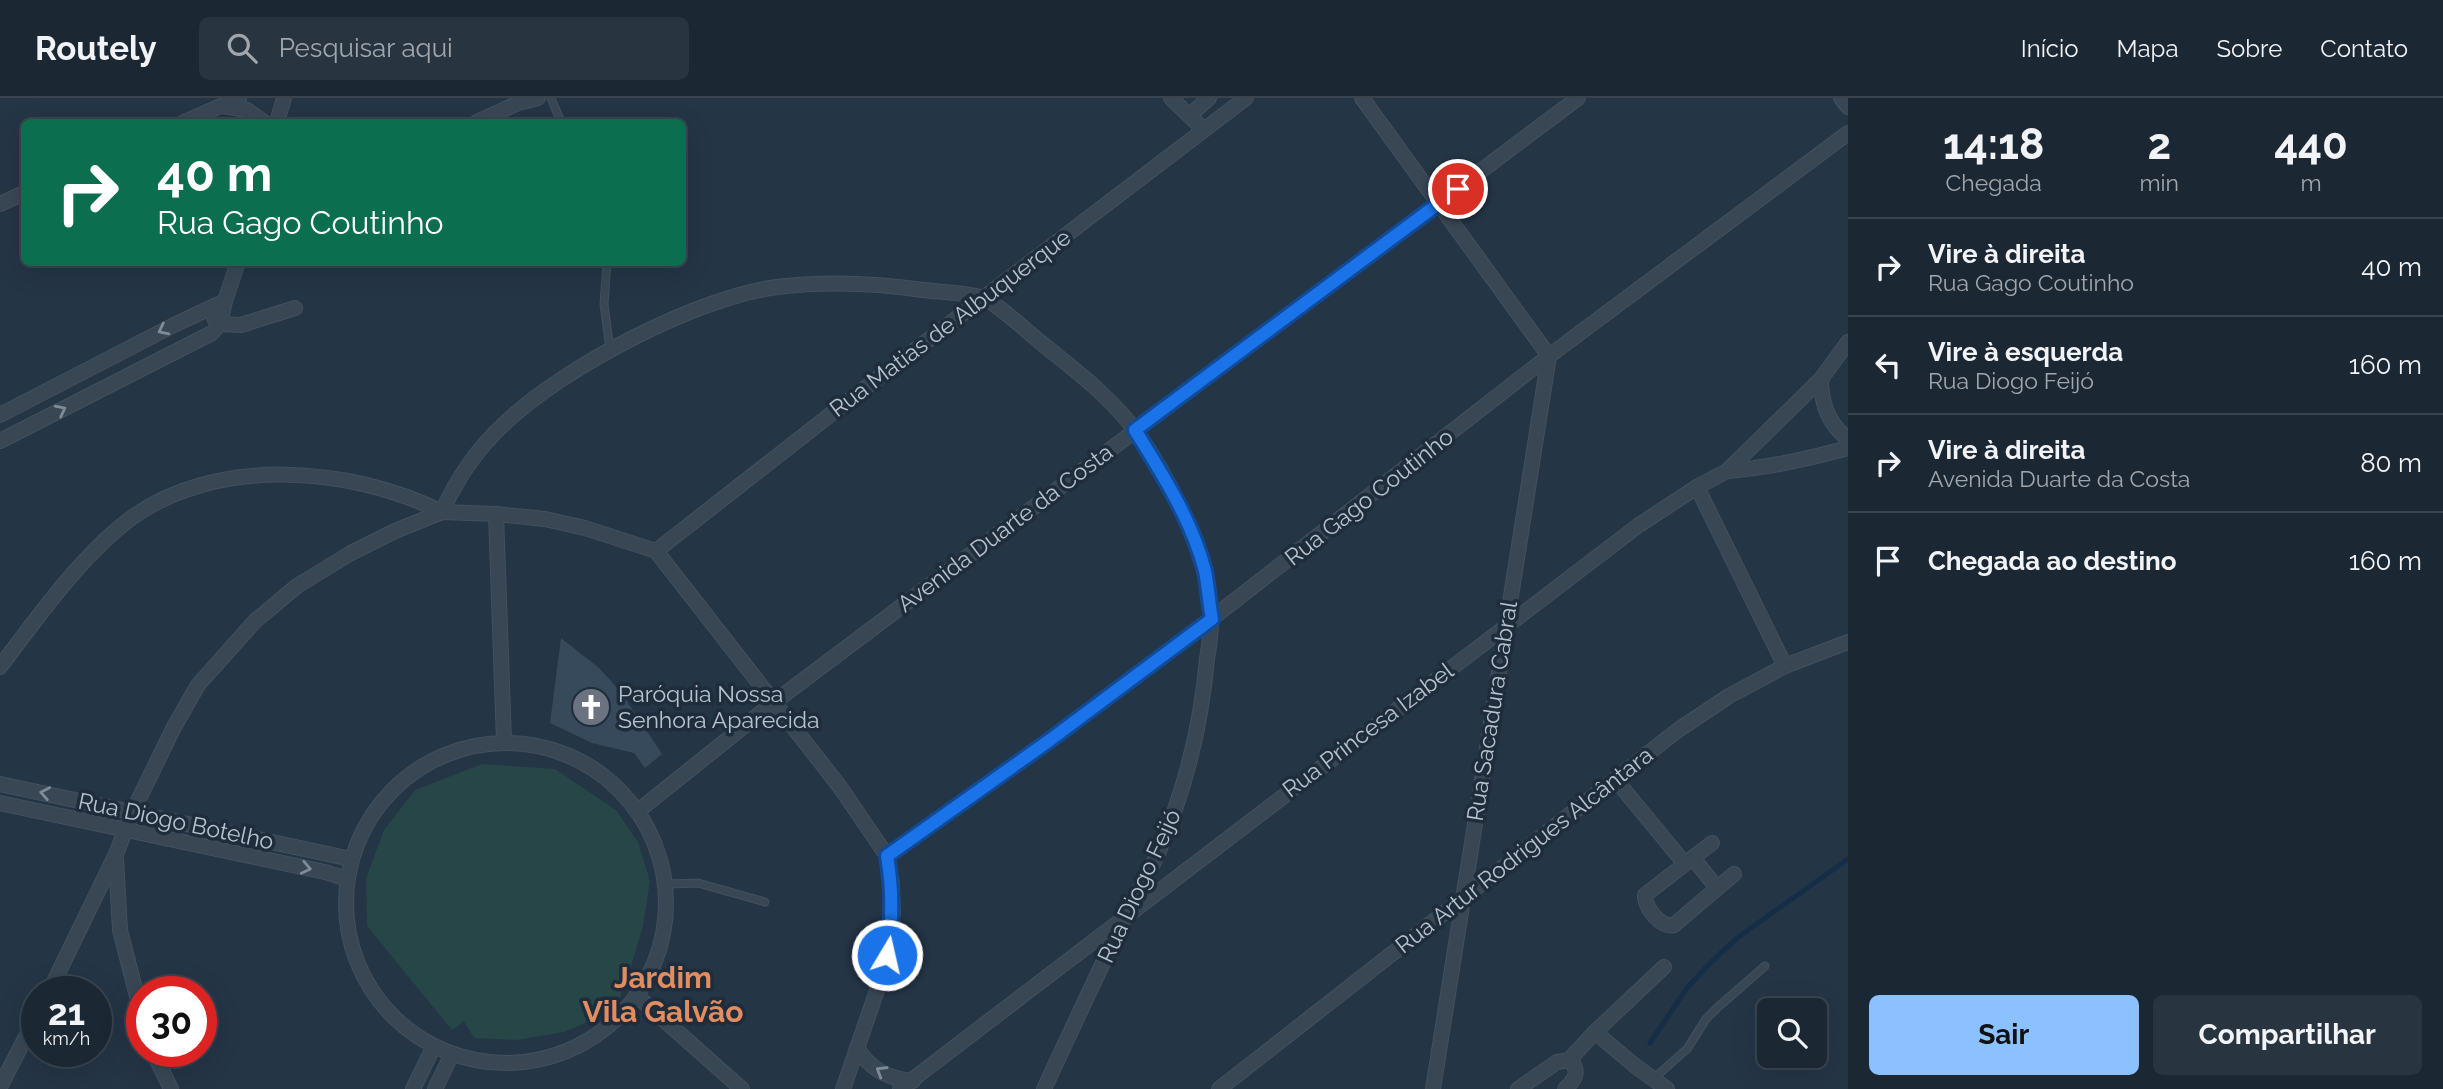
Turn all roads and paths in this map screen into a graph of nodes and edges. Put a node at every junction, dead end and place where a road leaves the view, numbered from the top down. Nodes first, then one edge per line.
1 (239, 98) edge
2 (284, 98) edge
3 (538, 98) edge
4 (551, 98) edge
5 (1171, 98) edge
6 (1209, 98) edge
7 (1245, 98) edge
8 (1362, 98) edge
9 (1578, 98) edge
10 (1841, 98) edge
11 (222, 106) junction
12 (1848, 107) edge
13 (1190, 115) junction
14 (191, 119) edge
15 (260, 119) edge
16 (278, 119) edge
17 (483, 119) edge
18 (560, 119) edge
19 (1203, 129) junction
20 (1848, 133) edge
21 (21, 194) edge
22 (0, 204) edge
23 (1438, 204) junction
24 (237, 266) edge
25 (607, 266) edge
26 (985, 298) junction
27 (225, 301) junction
28 (295, 308) dead end
29 (206, 310) junction
30 (220, 324) junction
31 (1848, 342) edge
32 (610, 351) junction
33 (1549, 356) junction
34 (1821, 379) junction
35 (0, 415) edge
36 (1135, 430) junction
37 (1848, 439) edge
38 (0, 441) edge
39 (1848, 448) edge
40 (1727, 471) junction
41 (1697, 487) junction
42 (442, 512) junction
43 (496, 514) junction
44 (656, 551) junction
45 (1212, 619) junction
46 (1506, 625) junction
47 (1848, 642) edge
48 (1785, 666) junction
49 (0, 667) edge
50 (773, 703) junction
51 (504, 742) junction
52 (1615, 779) junction
53 (0, 784) edge
54 (0, 803) edge
55 (133, 811) junction
56 (638, 811) junction
57 (126, 830) junction
58 (1712, 843) dead end
59 (116, 854) junction
60 (887, 856) junction
61 (351, 859) junction
62 (1689, 861) junction
63 (1734, 874) dead end
64 (347, 879) junction
65 (667, 884) junction
66 (1717, 888) junction
67 (1462, 899) junction
68 (765, 902) dead end
69 (1126, 915) junction
70 (1765, 966) dead end
71 (1664, 967) dead end
72 (57, 976) edge
73 (132, 976) edge
74 (637, 996) junction
75 (1595, 1032) junction
76 (21, 1046) edge
77 (434, 1046) junction
78 (857, 1048) junction
79 (452, 1054) junction
80 (1569, 1060) junction
81 (1436, 1066) junction
82 (160, 1067) edge
83 (1652, 1079) junction
84 (906, 1085) edge
85 (0, 1087) edge
86 (170, 1089) edge
87 (413, 1089) edge
88 (435, 1089) edge
89 (742, 1089) edge
90 (843, 1089) edge
91 (1044, 1089) edge
92 (1219, 1089) edge
93 (1433, 1089) edge
94 (1447, 1089) edge
95 (1518, 1089) edge
96 (1565, 1089) edge
97 (1667, 1089) edge

1 - 11 street
2 - 16 street
3 - 17 street
4 - 18 lane
5 - 13 street
6 - 13 street
7 - 19 street, Rua Matias de Albuquerque
8 - 23 street
9 - 23 street, Avenida Duarte da Costa
10 - 12 street
11 - 14 street
11 - 15 street
13 - 19 street
19 - 26 street, Rua Matias de Albuquerque
20 - 33 street, Rua Gago Coutinho
21 - 22 street
23 - 33 street
23 - 36 street, Avenida Duarte da Costa
24 - 27 street
25 - 32 lane
26 - 32 street
26 - 36 street, Rua Diogo Feijó
26 - 44 street, Rua Matias de Albuquerque
27 - 29 street
27 - 30 street
28 - 30 street
29 - 30 street
29 -> 35 street
38 -> 30 street
31 - 34 street, Rua Princesa Izabel
32 - 42 street
33 - 45 street, Rua Gago Coutinho
33 - 46 street, Rua Sacadura Cabral
34 - 37 street
34 - 40 street, Rua Princesa Izabel
36 - 45 street, Rua Diogo Feijó
36 - 50 street, Avenida Duarte da Costa
39 - 40 street
40 - 41 street, Rua Princesa Izabel
41 - 46 street, Rua Princesa Izabel
41 - 48 street
42 - 43 street
42 - 49 street
42 - 55 street
43 - 44 street
43 - 51 street
44 - 50 street
45 - 60 street, Rua Gago Coutinho
45 - 69 street, Rua Diogo Feijó
46 - 67 street, Rua Sacadura Cabral
46 - 69 street, Rua Princesa Izabel
47 - 48 street, Rua Artur Rodrigues Alcântara
48 - 52 street, Rua Artur Rodrigues Alcântara
50 - 56 street, Avenida Duarte da Costa
50 - 60 street
51 - 56 street
51 - 61 street
52 - 62 street
52 - 67 street, Rua Artur Rodrigues Alcântara
55 -> 53 street, Rua Diogo Botelho
54 - 57 street, Rua Diogo Botelho
55 - 57 street
55 - 61 street, Rua Diogo Botelho
56 - 65 street
57 - 59 street
57 -> 64 street, Rua Diogo Botelho
58 - 62 street
59 - 72 street
59 - 73 street
60 - 78 street
61 - 64 street
62 - 66 street
62 - 66 street
63 - 66 street
64 - 77 street
65 - 68 lane
65 - 74 street
67 - 81 street, Rua Sacadura Cabral
67 - 92 street, Rua Artur Rodrigues Alcântara
69 - 84 street, Rua Princesa Izabel
69 - 91 street, Rua Diogo Feijó
70 - 83 lane
71 - 75 street
74 - 79 street
74 - 89 street
75 - 80 street
75 - 83 street
76 - 85 street
77 - 79 street
77 - 87 street
84 -> 78 street, Rua Princesa Izabel
78 - 90 street
79 - 88 street
80 - 95 street
80 - 96 street
81 - 93 street, Rua Sacadura Cabral
81 - 94 street
82 - 86 street
83 - 97 street

